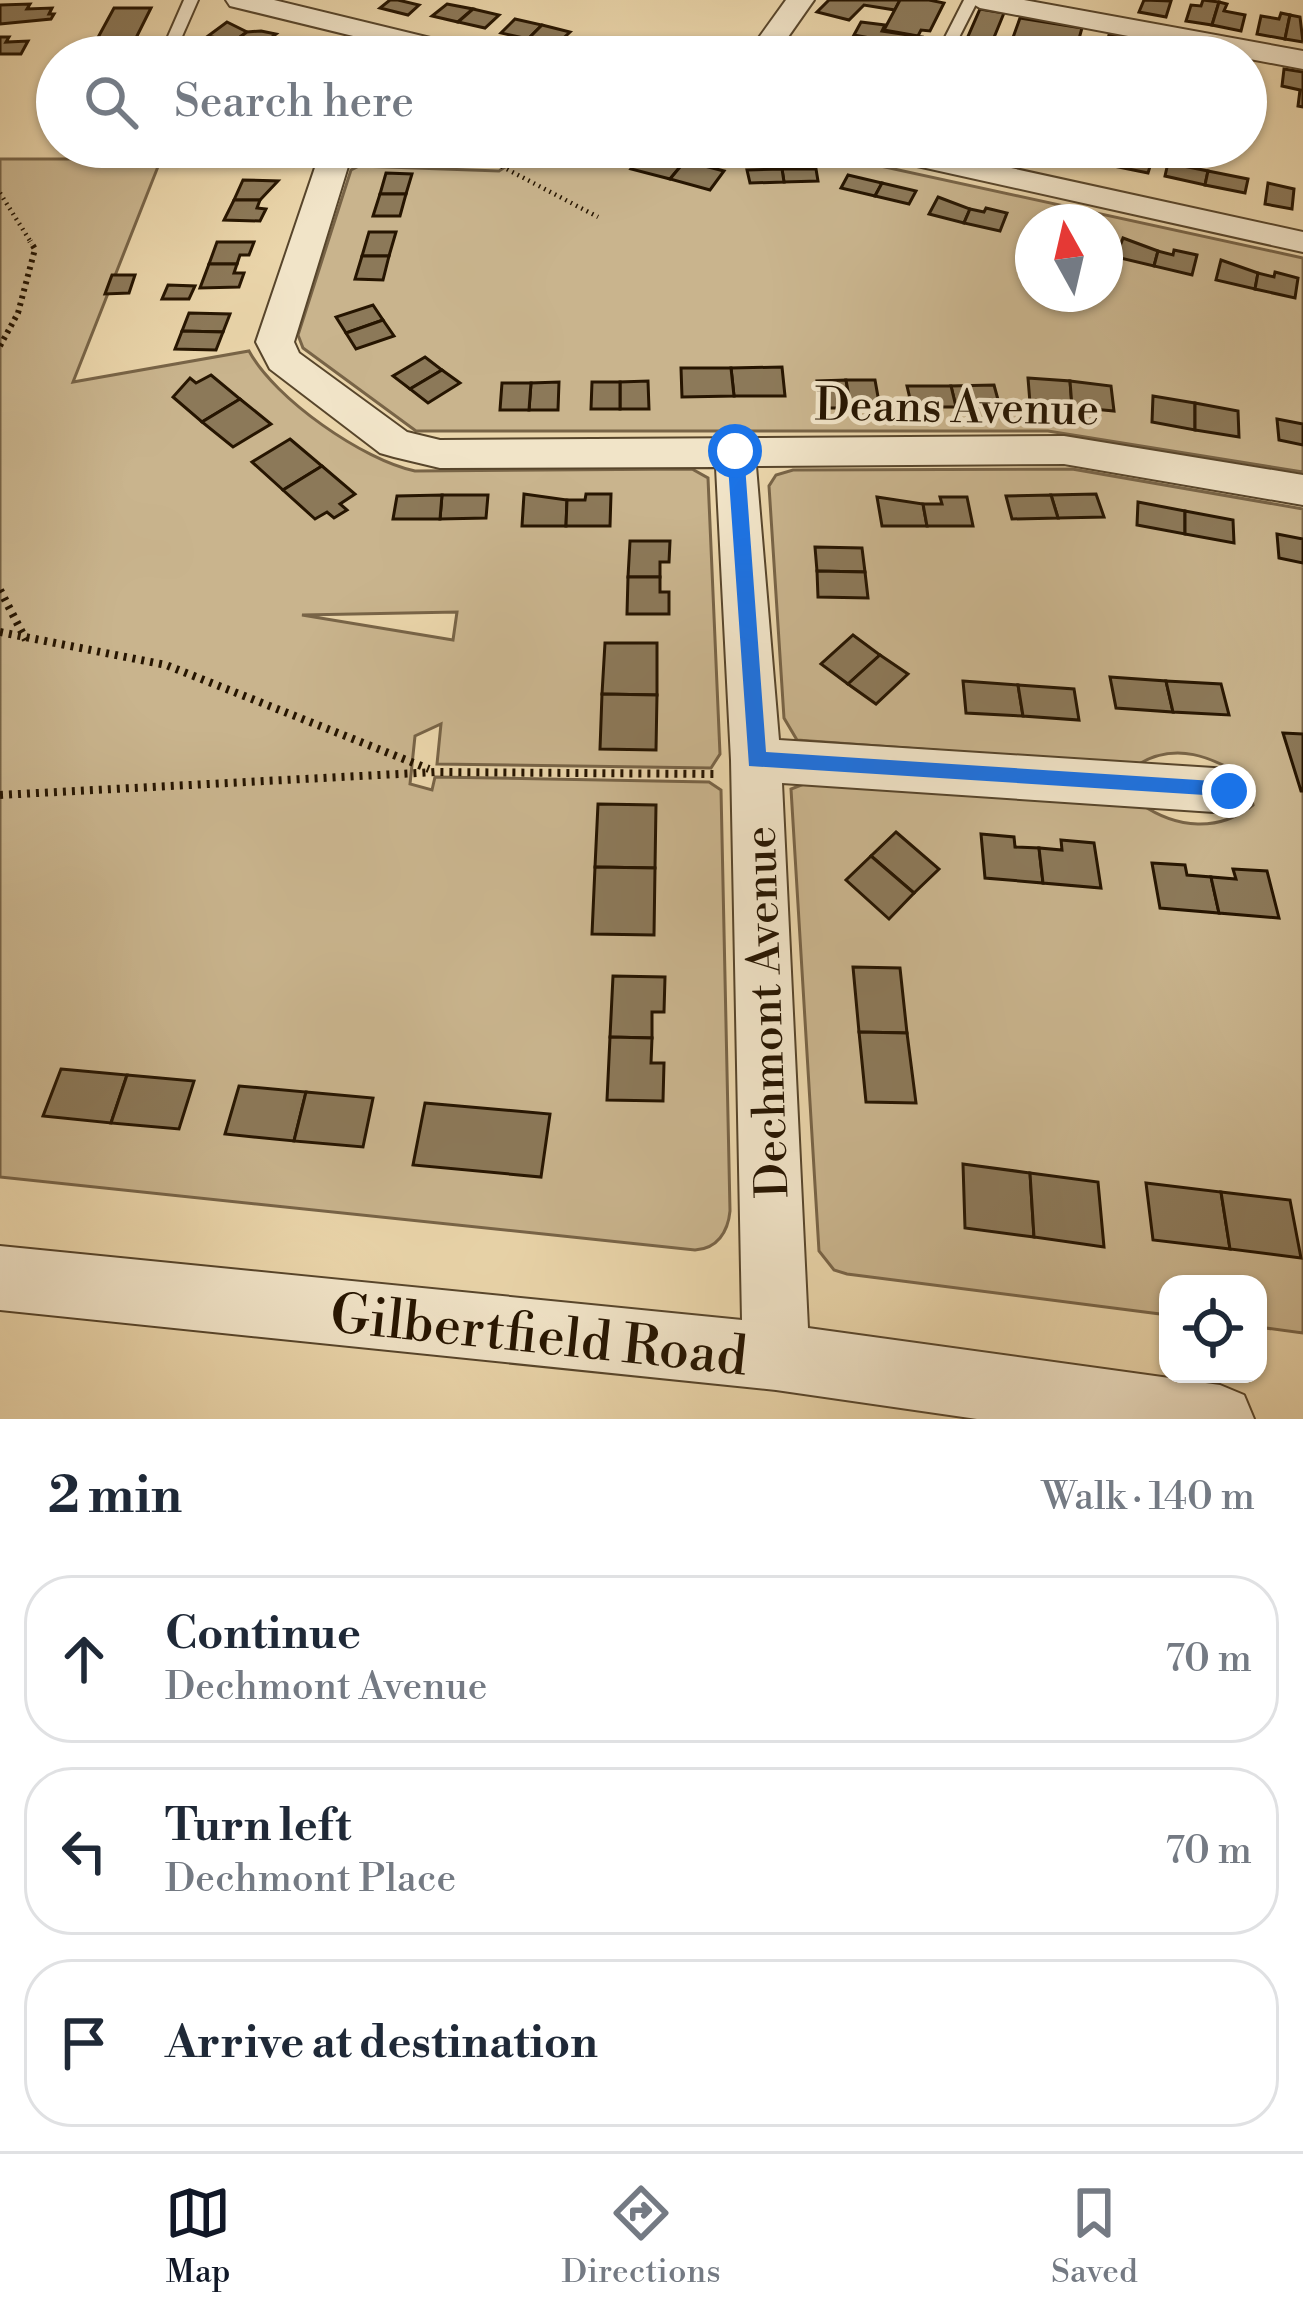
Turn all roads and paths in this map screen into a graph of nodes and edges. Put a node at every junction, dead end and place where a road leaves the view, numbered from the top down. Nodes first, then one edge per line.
1 (191, 0) edge
2 (240, 0) edge
3 (800, 0) edge
4 (976, 0) edge
5 (175, 36) edge
6 (343, 36) edge
7 (774, 36) edge
8 (955, 36) edge
9 (1172, 36) edge
10 (1267, 53) edge
11 (1303, 60) edge
12 (331, 168) edge
13 (505, 168) edge
14 (967, 168) edge
15 (0, 193) edge
16 (598, 217) dead end
17 (1303, 242) edge
18 (0, 346) edge
19 (735, 451) junction
20 (1303, 490) edge
21 (0, 590) edge
22 (0, 632) edge
23 (27, 642) junction
24 (756, 760) junction
25 (436, 772) junction
26 (1229, 791) dead end
27 (0, 795) edge
28 (0, 1278) edge
29 (776, 1357) junction
30 (1220, 1419) edge

1 - 5 lane
2 - 6 street
3 - 7 street
4 - 8 lane
4 - 9 street
10 - 11 street
12 - 19 street, Deans Avenue
13 - 16 path
14 - 17 street
15 - 18 path
19 - 20 street, Deans Avenue
19 - 24 street, Dechmont Avenue
21 - 23 path
22 - 23 path
23 - 25 path
24 - 25 path
24 - 26 street
24 - 29 street, Dechmont Avenue
25 - 27 path
28 - 29 street, Gilbertfield Road
29 - 30 street, Gilbertfield Road

